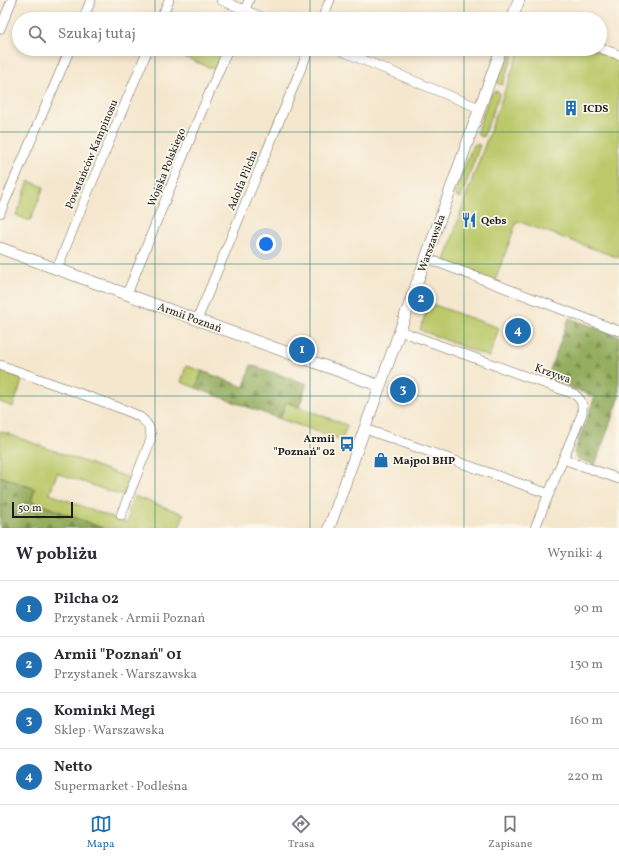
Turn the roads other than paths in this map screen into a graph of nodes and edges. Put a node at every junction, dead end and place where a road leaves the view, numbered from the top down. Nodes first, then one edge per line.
1 (12, 0) edge
2 (91, 0) edge
3 (169, 0) edge
4 (221, 0) edge
5 (249, 0) edge
6 (330, 0) edge
7 (519, 0) edge
8 (86, 12) edge
9 (164, 12) edge
10 (239, 12) edge
11 (244, 12) edge
12 (325, 12) edge
13 (517, 12) edge
14 (0, 29) edge
15 (607, 51) edge
16 (619, 55) edge
17 (67, 56) edge
18 (145, 56) edge
19 (225, 56) edge
20 (306, 56) edge
21 (354, 56) edge
22 (498, 56) edge
23 (479, 108) junction
24 (0, 213) edge
25 (0, 248) edge
26 (426, 258) junction
27 (57, 269) junction
28 (127, 294) junction
29 (197, 320) junction
30 (619, 330) edge
31 (400, 331) junction
32 (0, 365) edge
33 (380, 386) junction
34 (365, 429) junction
35 (563, 460) junction
36 (619, 479) edge
37 (549, 494) junction
38 (121, 515) dead end
39 (329, 528) edge
40 (535, 528) edge

1 - 14 street
2 - 8 street
3 - 9 street
4 - 10 street
5 - 11 street
6 - 12 street
7 - 13 street
15 - 16 street
17 - 24 street
18 - 27 street, Powstańców Kampinosu
19 - 28 street, Wojska Polskiego
20 - 29 street, Adolfa Pilcha
21 - 23 street
22 - 23 street, Warszawska
23 - 26 street, Warszawska
25 - 27 street, Armii Poznań
26 - 30 street
26 - 31 street, Warszawska
27 - 28 street, Armii Poznań
28 - 29 street, Armii Poznań
29 - 33 street, Armii Poznań
31 - 33 street, Warszawska
31 - 35 street, Krzywa
32 - 38 street
33 - 34 street, Warszawska
34 - 37 street
34 - 39 street, Warszawska
35 - 36 street
35 - 37 street
37 - 40 street

